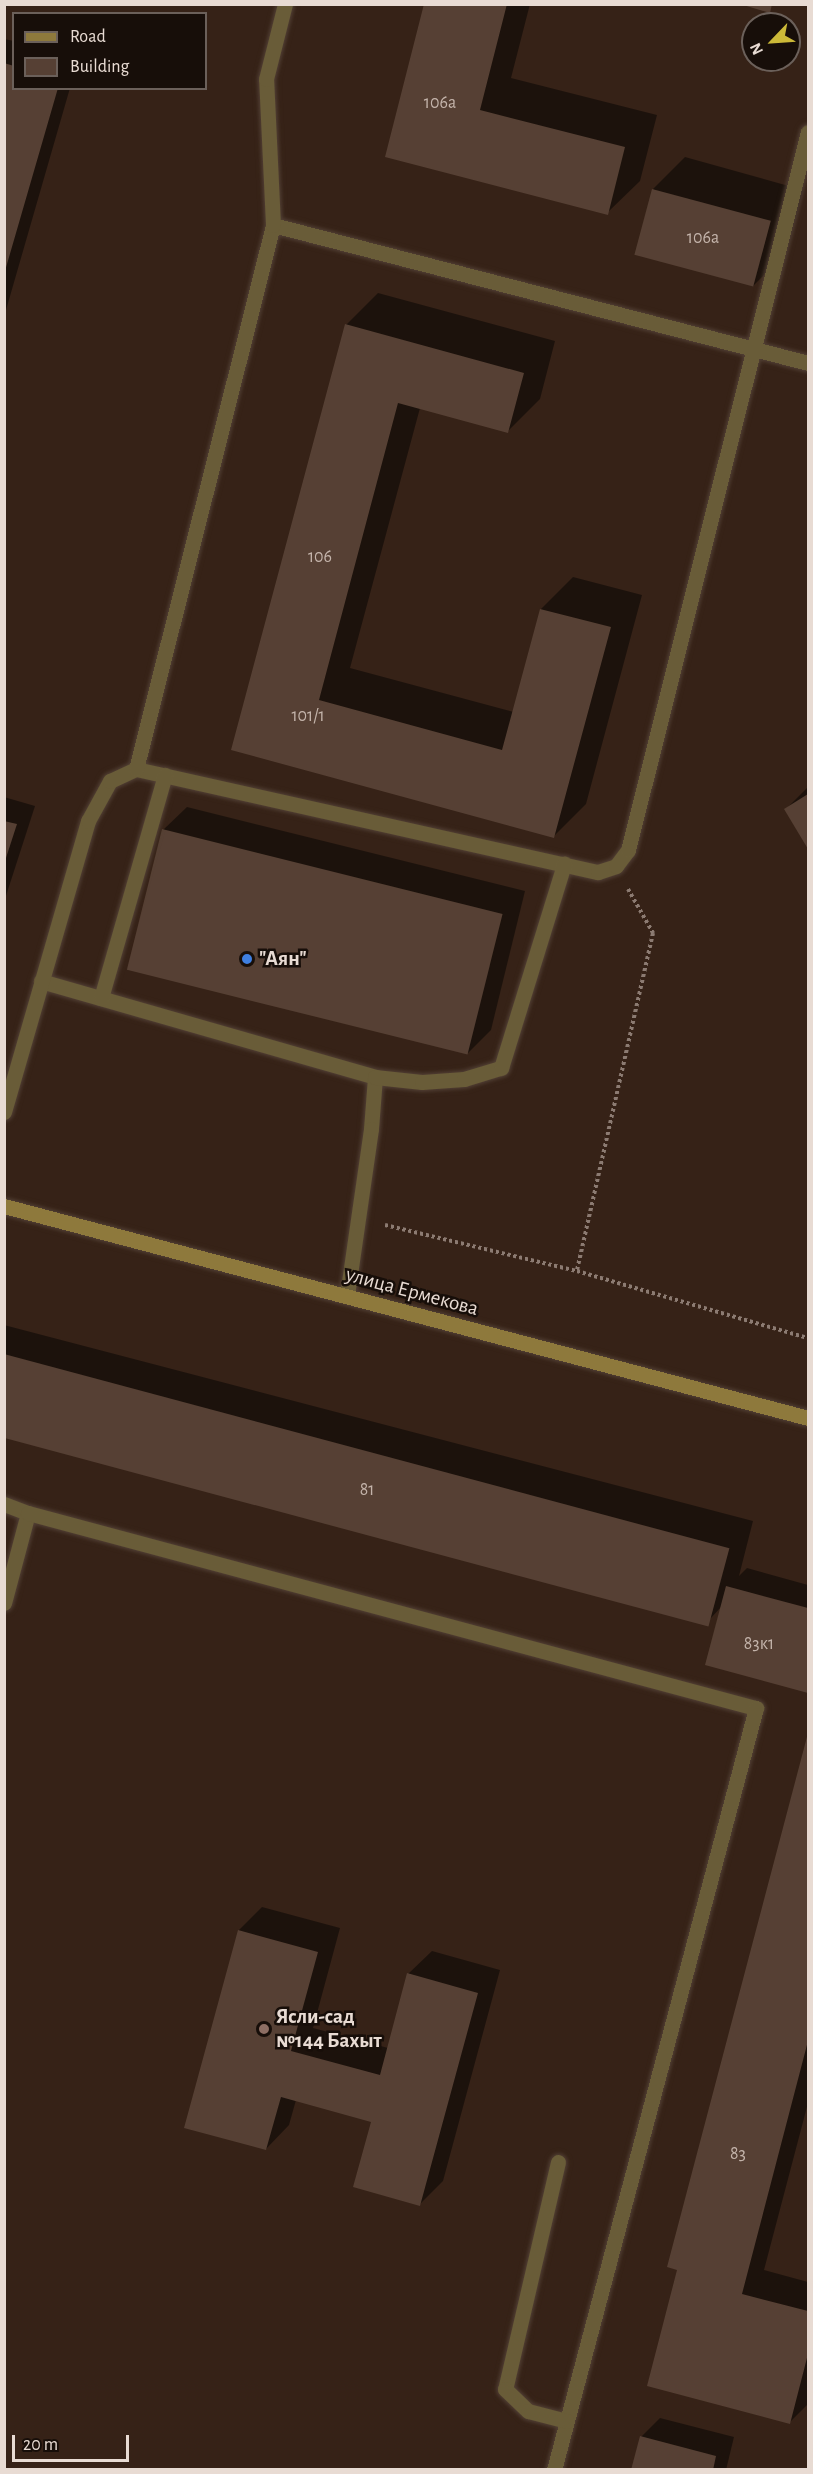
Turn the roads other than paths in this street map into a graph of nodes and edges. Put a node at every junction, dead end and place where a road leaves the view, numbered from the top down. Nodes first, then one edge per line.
1 (285, 4) edge
2 (808, 132) edge
3 (273, 225) junction
4 (751, 350) junction
5 (808, 363) edge
6 (136, 769) junction
7 (165, 775) junction
8 (564, 864) junction
9 (40, 981) junction
10 (101, 998) junction
11 (375, 1077) junction
12 (4, 1112) edge
13 (4, 1206) edge
14 (346, 1296) junction
15 (808, 1418) edge
16 (4, 1504) edge
17 (28, 1513) junction
18 (4, 1603) edge
19 (558, 2162) dead end
20 (567, 2421) junction
21 (554, 2469) edge

1 - 3 street
2 - 4 street
3 - 4 street
3 - 6 street
4 - 5 street
4 - 8 street
6 - 7 street
6 - 9 street
7 - 8 street
7 - 10 street
8 - 11 street
9 - 10 street
9 - 12 street
10 - 11 street
11 - 14 street
13 - 14 main road, улица Ермекова
14 - 15 main road, улица Ермекова
16 - 17 street
17 - 18 street
17 - 20 street
19 - 20 street
20 - 21 street

